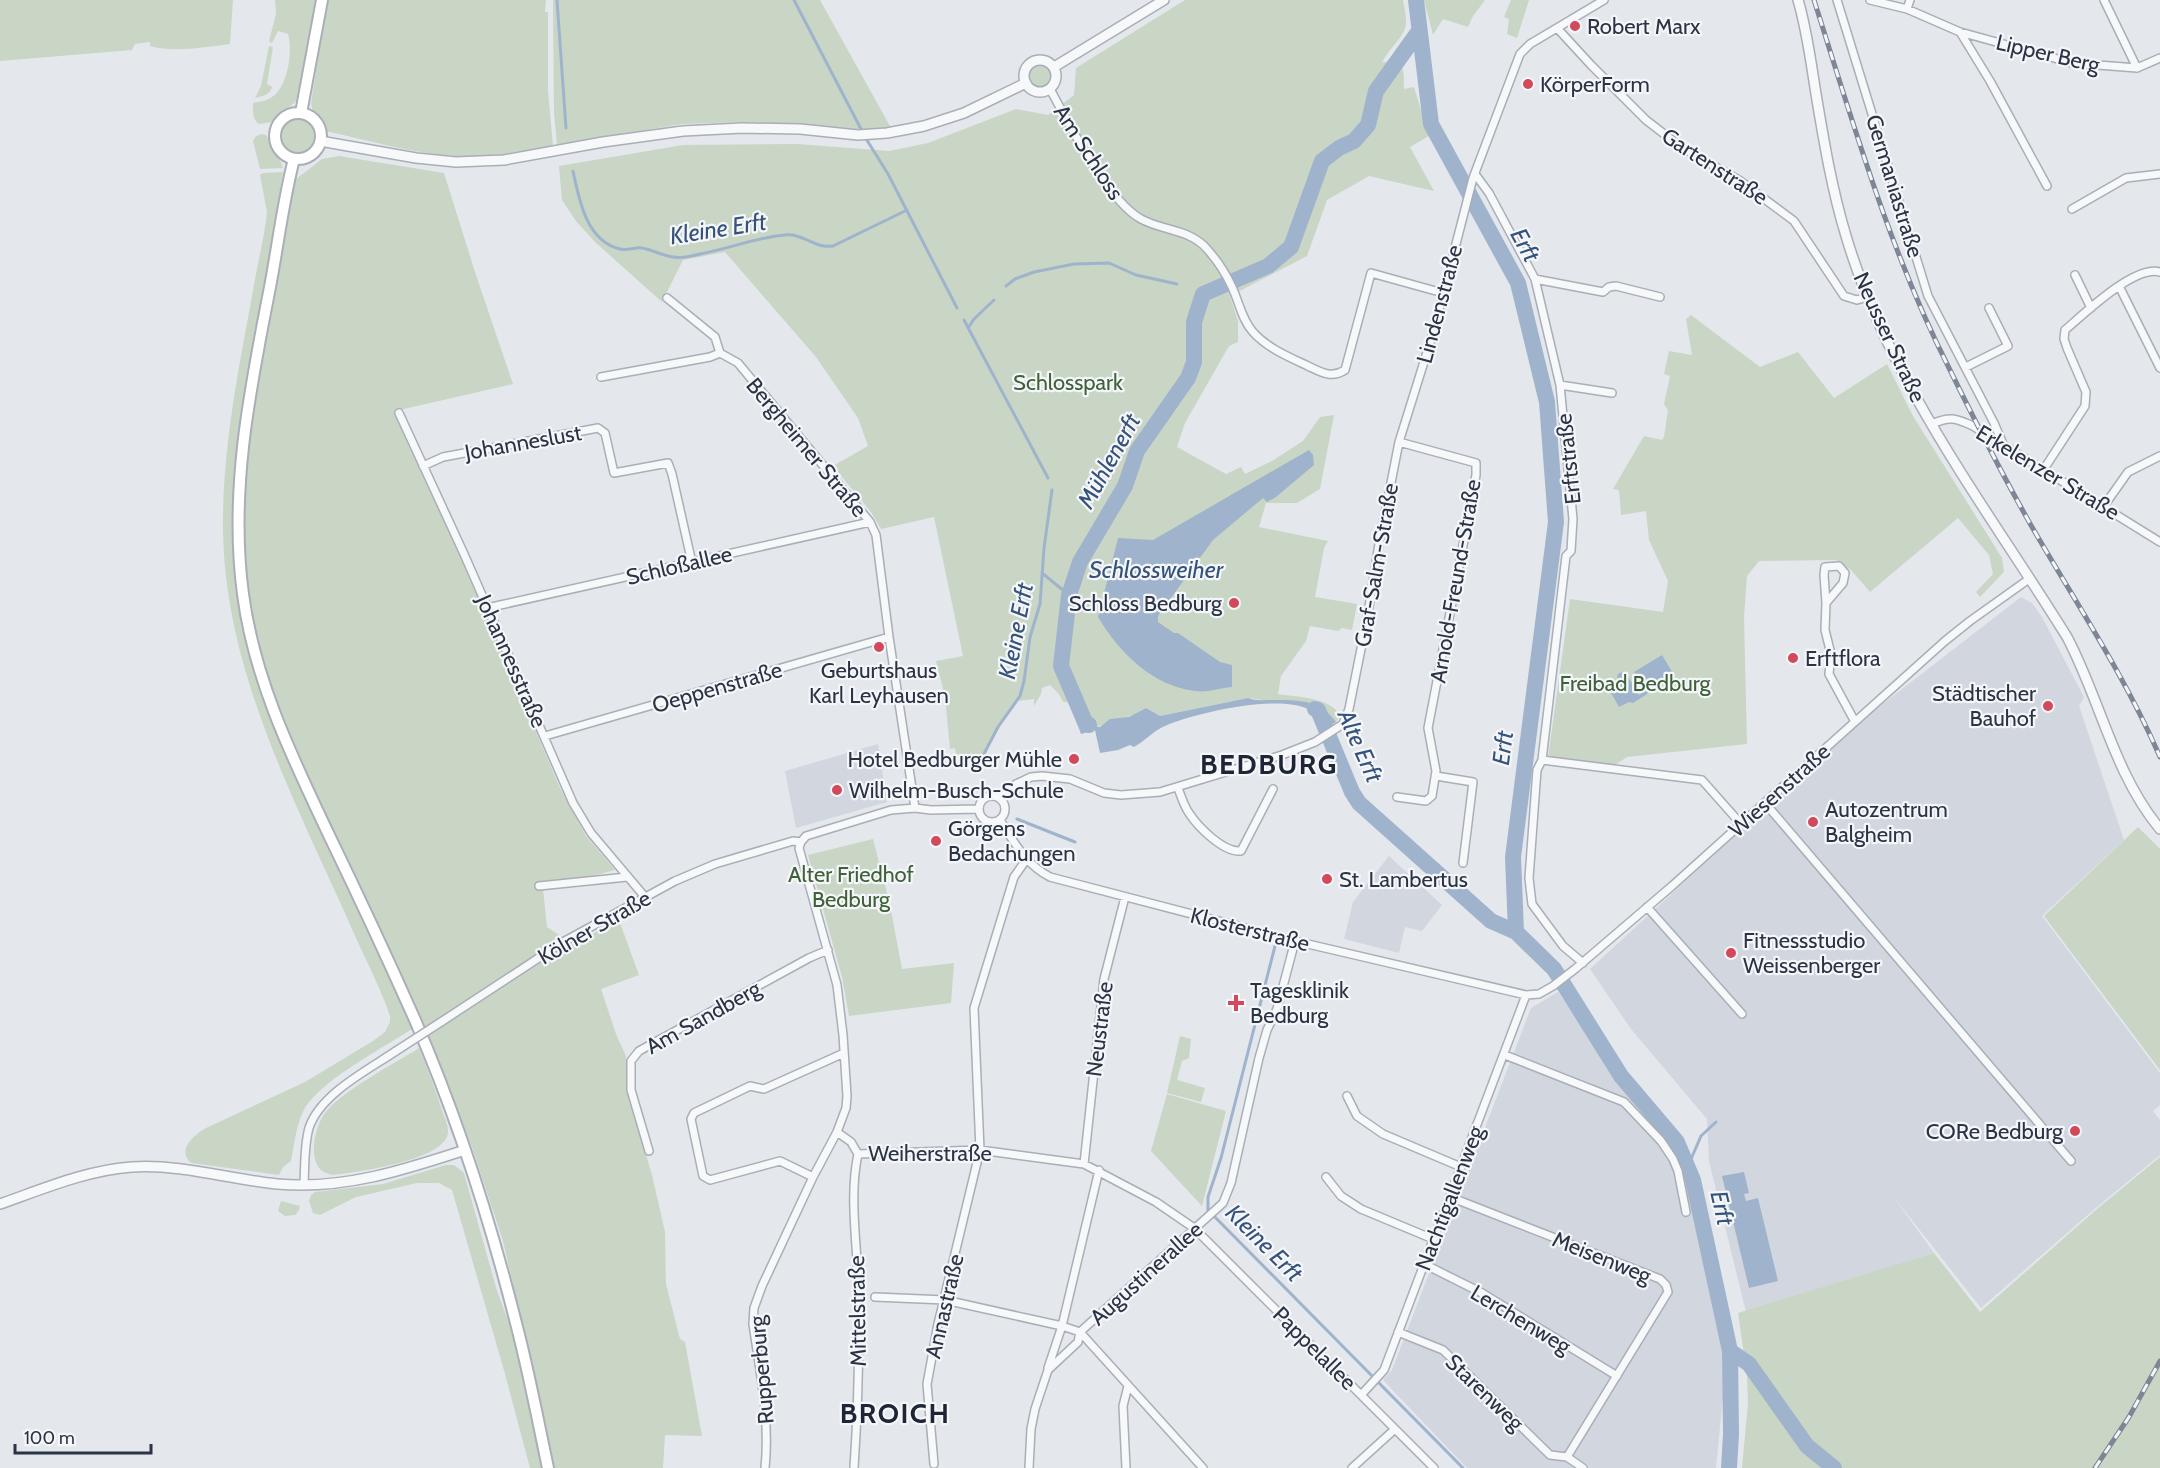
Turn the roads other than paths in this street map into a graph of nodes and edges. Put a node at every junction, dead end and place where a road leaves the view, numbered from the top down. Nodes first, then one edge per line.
1 (322, 0) edge
2 (1164, 0) edge
3 (1604, 0) edge
4 (1798, 0) edge
5 (1848, 0) edge
6 (1870, 0) edge
7 (1910, 0) edge
8 (2104, 0) edge
9 (1838, 2) edge
10 (1907, 9) junction
11 (1557, 28) junction
12 (1960, 32) junction
13 (2160, 58) edge
14 (1054, 67) junction
15 (2137, 68) junction
16 (1026, 83) junction
17 (1050, 89) junction
18 (301, 113) junction
19 (320, 141) junction
20 (294, 159) junction
21 (2160, 174) edge
22 (1474, 176) junction
23 (2047, 186) dead end
24 (2072, 209) dead end
25 (2160, 272) edge
26 (2075, 274) dead end
27 (1535, 279) junction
28 (2120, 286) junction
29 (1443, 293) junction
30 (1660, 297) dead end
31 (1867, 297) junction
32 (667, 298) dead end
33 (1989, 308) dead end
34 (2091, 308) junction
35 (720, 353) junction
36 (1966, 367) junction
37 (2160, 368) edge
38 (601, 377) dead end
39 (1560, 385) junction
40 (1612, 393) dead end
41 (1413, 394) joint
42 (399, 413) dead end
43 (1932, 424) junction
44 (1400, 442) junction
45 (2003, 444) junction
46 (2160, 456) edge
47 (423, 466) junction
48 (2044, 469) junction
49 (2104, 506) junction
50 (870, 522) junction
51 (2160, 542) edge
52 (692, 562) junction
53 (2029, 579) junction
54 (1826, 603) junction
55 (488, 608) junction
56 (889, 638) junction
57 (1854, 720) junction
58 (545, 736) junction
59 (1542, 760) junction
60 (1436, 776) junction
61 (1178, 788) junction
62 (1273, 789) dead end
63 (1397, 797) dead end
64 (1000, 798) junction
65 (1765, 803) junction
66 (915, 808) junction
67 (978, 808) junction
68 (999, 820) junction
69 (1741, 824) junction
70 (2160, 829) edge
71 (801, 842) junction
72 (1026, 860) junction
73 (1463, 864) dead end
74 (627, 877) junction
75 (539, 886) dead end
76 (645, 897) junction
77 (1125, 897) junction
78 (1647, 907) junction
79 (1295, 941) junction
80 (828, 950) junction
81 (1583, 963) junction
82 (1526, 995) junction
83 (1742, 1014) dead end
84 (844, 1053) junction
85 (1505, 1055) junction
86 (1347, 1096) dead end
87 (837, 1132) junction
88 (980, 1149) junction
89 (465, 1150) junction
90 (649, 1151) dead end
91 (858, 1154) junction
92 (2071, 1161) dead end
93 (1084, 1164) junction
94 (1461, 1167) junction
95 (1099, 1170) junction
96 (813, 1177) junction
97 (1326, 1177) dead end
98 (304, 1184) junction
99 (1450, 1197) junction
100 (0, 1204) edge
101 (1686, 1212) dead end
102 (1194, 1228) junction
103 (1433, 1239) junction
104 (1424, 1264) junction
105 (875, 1296) dead end
106 (945, 1300) junction
107 (1062, 1326) junction
108 (1080, 1332) junction
109 (1398, 1332) junction
110 (1048, 1370) junction
111 (1617, 1376) junction
112 (1128, 1386) junction
113 (1362, 1394) junction
114 (1395, 1428) junction
115 (1567, 1457) junction
116 (934, 1464) dead end
117 (548, 1468) edge
118 (765, 1468) edge
119 (854, 1468) edge
120 (1029, 1468) edge
121 (1126, 1468) edge
122 (1203, 1468) edge
123 (1352, 1468) edge
124 (1434, 1468) edge
125 (1583, 1468) edge

1 - 18 main road
2 - 14 street
3 - 11 street
4 - 31 street, Neusser Straße
5 - 9 street
6 - 10 street, Lipper Berg
7 - 10 street
8 - 15 street, Lipper Berg
9 - 36 street, Germaniastraße
10 - 12 street, Lipper Berg
11 - 22 street
11 - 31 street, Gartenstraße
12 - 15 street, Lipper Berg
12 - 23 street, Lipper Berg
13 - 15 street, Lipper Berg
14 - 16 street
14 - 17 street
16 - 17 street
16 - 19 street
17 - 29 street, Am Schloss
18 - 19 main road
18 - 20 main road
19 - 20 main road
20 - 89 main road
21 - 24 street
22 - 27 street, Erftstraße
22 - 29 street, Lindenstraße
25 - 28 street
26 - 34 street
27 - 30 street
27 - 39 street, Erftstraße
28 - 34 street
28 - 37 street
29 - 41 street, Lindenstraße
31 - 43 street, Neusser Straße
32 - 35 street, Bergheimer Straße
33 - 36 street
34 - 48 street
35 - 38 street
35 - 50 street, Bergheimer Straße
36 - 45 street, Germaniastraße
39 - 40 street
39 - 59 street, Erftstraße
41 - 44 street, Graf-Salm-Straße
42 - 47 street, Johannesstraße
43 - 45 street, Erkelenzer Straße
43 - 53 street, Neusser Straße
44 - 60 street, Arnold-Freund-Straße
44 - 61 street, Graf-Salm-Straße
45 - 48 street, Erkelenzer Straße
46 - 49 street
47 - 52 street, Johanneslust
47 - 55 street, Johannesstraße
48 - 49 street, Erkelenzer Straße
49 - 51 street, Erkelenzer Straße
50 - 52 street, Schloßallee
50 - 56 street, Bergheimer Straße
52 - 55 street, Schloßallee
53 - 57 street, Wiesenstraße
53 - 70 street, Neusser Straße
54 - 54 street
54 - 57 street
55 - 58 street, Johannesstraße
56 - 58 street, Oeppenstraße
56 - 66 street, Bergheimer Straße
57 - 65 street, Wiesenstraße
58 - 74 street, Johannesstraße
59 - 69 street
59 - 81 street, Erftstraße
60 - 63 street
60 - 73 street
61 - 62 street
61 - 64 street
64 - 67 street
64 - 68 street
65 - 69 street, Wiesenstraße
65 - 92 street
66 - 67 street, Kölner Straße
66 - 71 street, Kölner Straße
67 - 68 street
68 - 72 street, Klosterstraße
69 - 78 street, Wiesenstraße
71 - 76 street, Kölner Straße
71 - 80 street, Rupperburg
72 - 77 street, Klosterstraße
72 - 88 street, Annastraße
74 - 75 street
74 - 76 street, Johannesstraße
76 - 98 street, Kölner Straße, bridge
77 - 79 street, Klosterstraße
77 - 93 street, Neustraße
78 - 81 street, Wiesenstraße
78 - 83 street
79 - 82 street, Klosterstraße
79 - 102 street, Augustinerallee
80 - 84 street, Rupperburg
80 - 90 street, Am Sandberg
81 - 82 street, Wiesenstraße
82 - 85 street, Nachtigallenweg
84 - 87 street, Rupperburg
84 - 96 street
85 - 94 street, Nachtigallenweg
85 - 101 street
86 - 94 street
87 - 91 street, Weiherstraße
87 - 96 street, Rupperburg
88 - 91 street, Weiherstraße
88 - 93 street, Weiherstraße
88 - 106 street, Annastraße
89 - 98 street
89 - 117 main road
91 - 119 street, Mittelstraße
93 - 95 street, Weiherstraße
94 - 99 street, Nachtigallenweg
95 - 102 street, Weiherstraße
95 - 107 street
96 - 118 street, Rupperburg
97 - 103 street
98 - 100 street
99 - 103 street, Nachtigallenweg
99 - 111 street, Meisenweg
102 - 108 street, Augustinerallee
102 - 113 street, Pappelallee
103 - 104 street, Nachtigallenweg
104 - 109 street, Nachtigallenweg
104 - 111 street, Lerchenweg
105 - 106 street
106 - 107 street
106 - 116 street, Annastraße
107 - 108 street, Augustinerallee
107 - 110 street, Augustinerallee
108 - 110 street, Augustinerallee
108 - 112 street
109 - 113 street, Nachtigallenweg
109 - 115 street, Starenweg
110 - 120 street, Augustinerallee
111 - 115 street, Meisenweg
112 - 121 street
112 - 122 street
113 - 114 street, Pappelallee
114 - 123 street
114 - 124 street, Pappelallee
115 - 125 street, Starenweg

